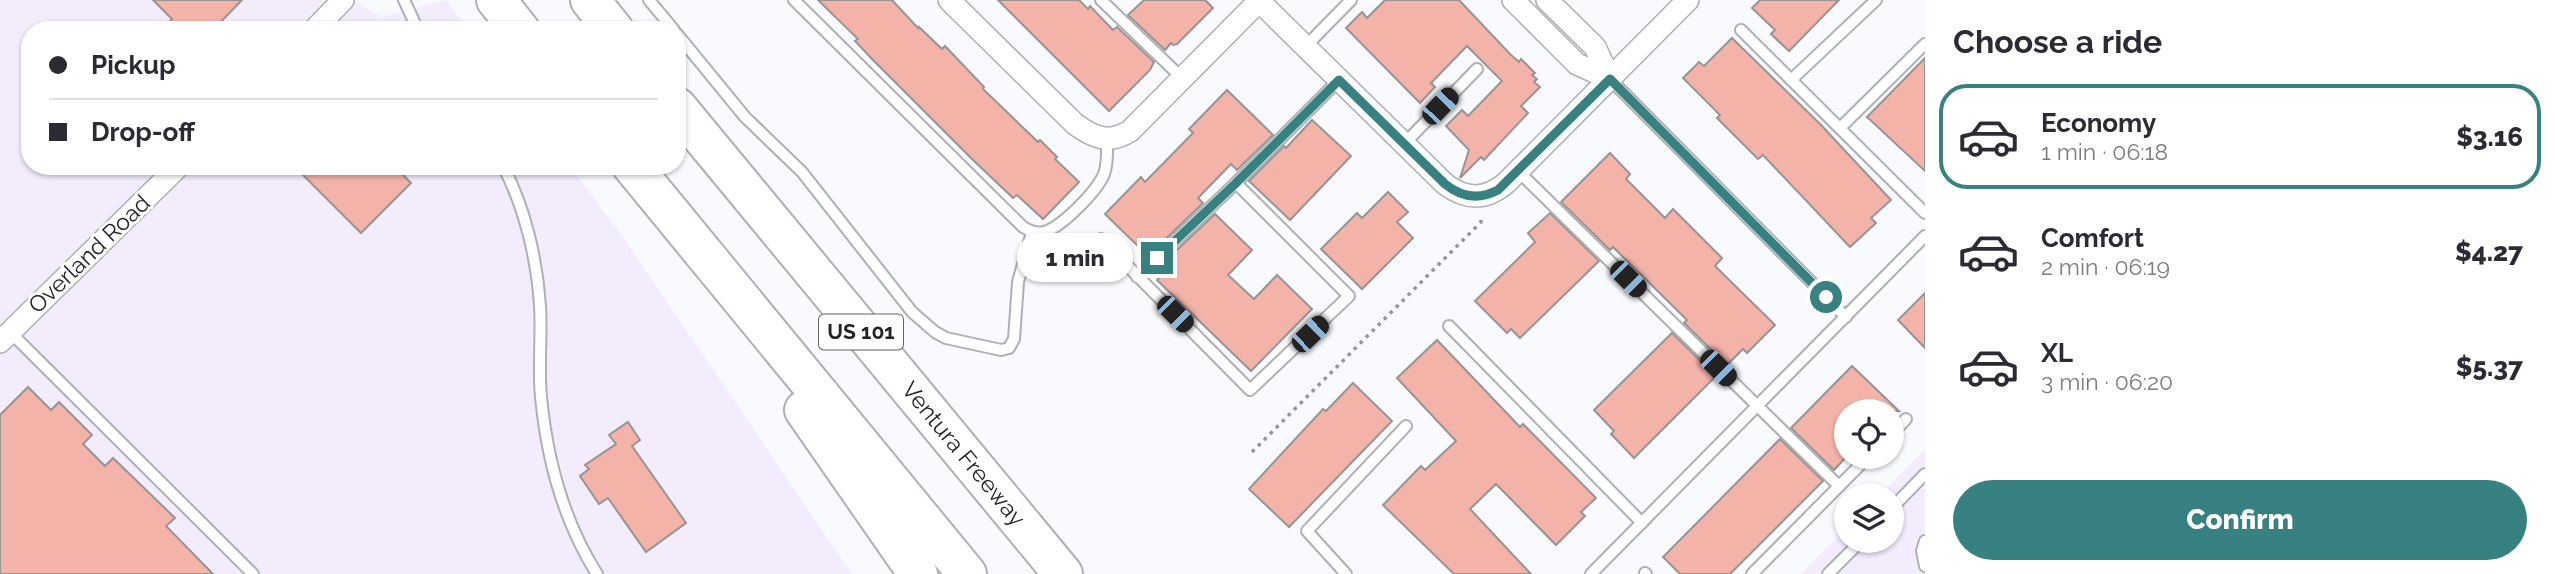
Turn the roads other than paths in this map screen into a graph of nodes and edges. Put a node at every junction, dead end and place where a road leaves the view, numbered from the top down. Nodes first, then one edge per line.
1 (343, 0) edge
2 (404, 0) edge
3 (496, 0) edge
4 (590, 0) edge
5 (649, 0) edge
6 (794, 0) edge
7 (949, 0) edge
8 (1101, 0) edge
9 (1351, 0) edge
10 (1513, 0) edge
11 (1547, 0) edge
12 (1688, 0) edge
13 (1875, 0) edge
14 (1259, 1) edge
15 (323, 21) edge
16 (414, 21) edge
17 (513, 21) edge
18 (607, 21) edge
19 (666, 21) edge
20 (1741, 30) dead end
21 (1925, 44) edge
22 (686, 45) edge
23 (1305, 47) junction
24 (1477, 69) dead end
25 (1182, 78) junction
26 (1610, 79) junction
27 (1339, 80) junction
28 (1791, 80) junction
29 (686, 118) edge
30 (1840, 128) junction
31 (1107, 140) junction
32 (1404, 144) junction
33 (1518, 171) junction
34 (170, 175) edge
35 (506, 175) edge
36 (639, 175) edge
37 (1236, 183) junction
38 (1925, 213) edge
39 (1032, 232) junction
40 (1925, 236) edge
41 (1101, 239) dead end
42 (1137, 277) junction
43 (755, 315) junction
44 (1846, 317) junction
45 (1449, 326) dead end
46 (5, 337) edge
47 (1757, 407) junction
48 (1406, 426) dead end
49 (1856, 469) edge
50 (1925, 474) edge
51 (1836, 483) edge
52 (1842, 483) edge
53 (1834, 491) edge
54 (1904, 496) edge
55 (1642, 523) junction
56 (1925, 541) edge
57 (1849, 553) edge
58 (1925, 566) edge
59 (1058, 568) edge
60 (253, 574) edge
61 (597, 574) edge
62 (918, 574) edge
63 (967, 574) edge
64 (1346, 574) edge
65 (1591, 574) edge
66 (1752, 574) edge
67 (1828, 574) edge

1 - 15 street
2 - 16 lane
3 - 17 highway
4 - 18 highway
5 - 19 lane
6 - 39 lane
7 - 31 street
8 - 25 lane
9 - 23 lane
10 - 26 street
11 - 26 street
12 - 26 street
13 - 28 lane
14 - 23 street
14 - 25 street
20 - 28 lane
21 - 30 lane
22 - 39 lane
23 - 27 street
24 - 32 lane
25 - 31 street
26 - 33 street
26 - 44 lane
27 - 32 street
27 - 37 lane
28 - 30 lane
29 - 59 highway, Ventura Freeway / US 101
30 - 38 lane
31 - 39 lane
32 - 33 street
33 - 47 lane
34 - 46 street, Overland Road
35 - 61 lane
36 - 43 highway, US 101
37 - 42 lane
37 - 42 lane
40 - 44 lane
41 - 42 lane
43 - 62 highway
43 - 63 highway, US 101
44 - 47 lane
45 - 55 lane
46 - 60 lane
47 - 51 lane
47 - 55 lane
48 - 64 lane
49 - 52 lane
50 - 54 lane
53 - 66 lane
55 - 65 lane
56 - 58 lane
57 - 67 lane

